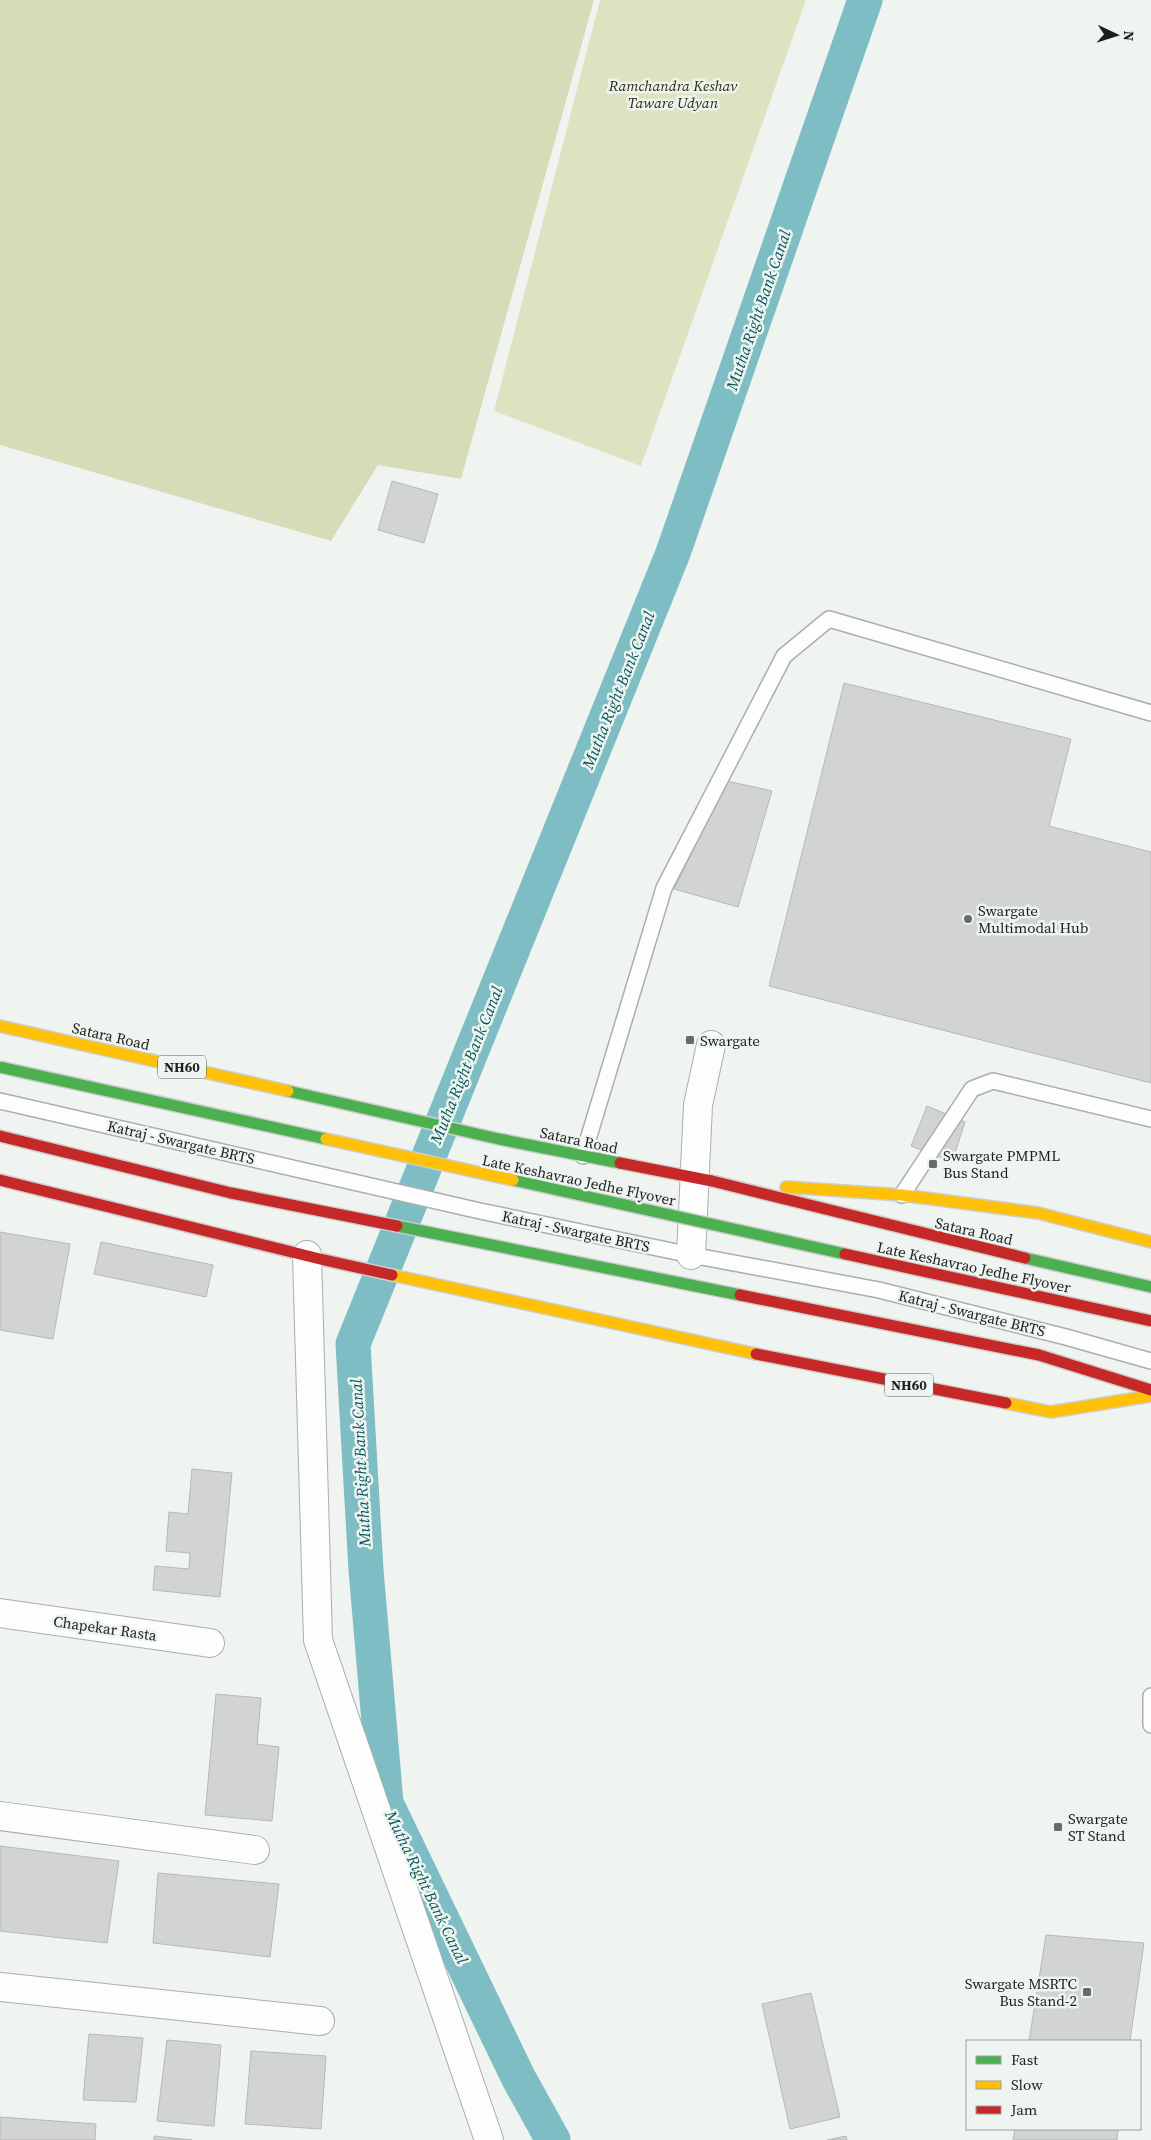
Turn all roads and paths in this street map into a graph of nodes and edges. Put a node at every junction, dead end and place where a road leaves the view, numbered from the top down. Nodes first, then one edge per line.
1 (1151, 713) edge
2 (0, 1026) edge
3 (711, 1045) dead end
4 (0, 1067) edge
5 (0, 1101) edge
6 (1151, 1119) edge
7 (0, 1136) edge
8 (583, 1156) junction
9 (0, 1180) edge
10 (704, 1180) junction
11 (902, 1195) junction
12 (1151, 1242) edge
13 (691, 1256) junction
14 (314, 1257) junction
15 (1151, 1288) edge
16 (1151, 1321) edge
17 (1151, 1361) edge
18 (1151, 1390) edge
19 (1151, 1396) edge
20 (0, 1613) edge
21 (210, 1643) dead end
22 (1151, 1696) edge
23 (1151, 1725) edge
24 (0, 1816) edge
25 (255, 1850) dead end
26 (0, 1987) edge
27 (320, 2021) dead end
28 (489, 2140) edge

1 - 8 lane
2 - 8 highway, Satara Road / NH60
3 - 10 street
4 - 16 highway, Late Keshavrao Jedhe Flyover, bridge
5 - 13 lane, Katraj - Swargate BRTS
6 - 11 lane
7 - 18 highway
8 - 10 highway, Satara Road / NH60
9 - 14 highway, NH60
10 - 11 highway
10 - 13 street
10 - 15 highway, Satara Road / NH60
11 - 12 highway
13 - 17 lane, Katraj - Swargate BRTS
14 - 19 highway, NH60
14 - 28 street
20 - 21 street, Chapekar Rasta
22 - 23 lane
24 - 25 street
26 - 27 street

